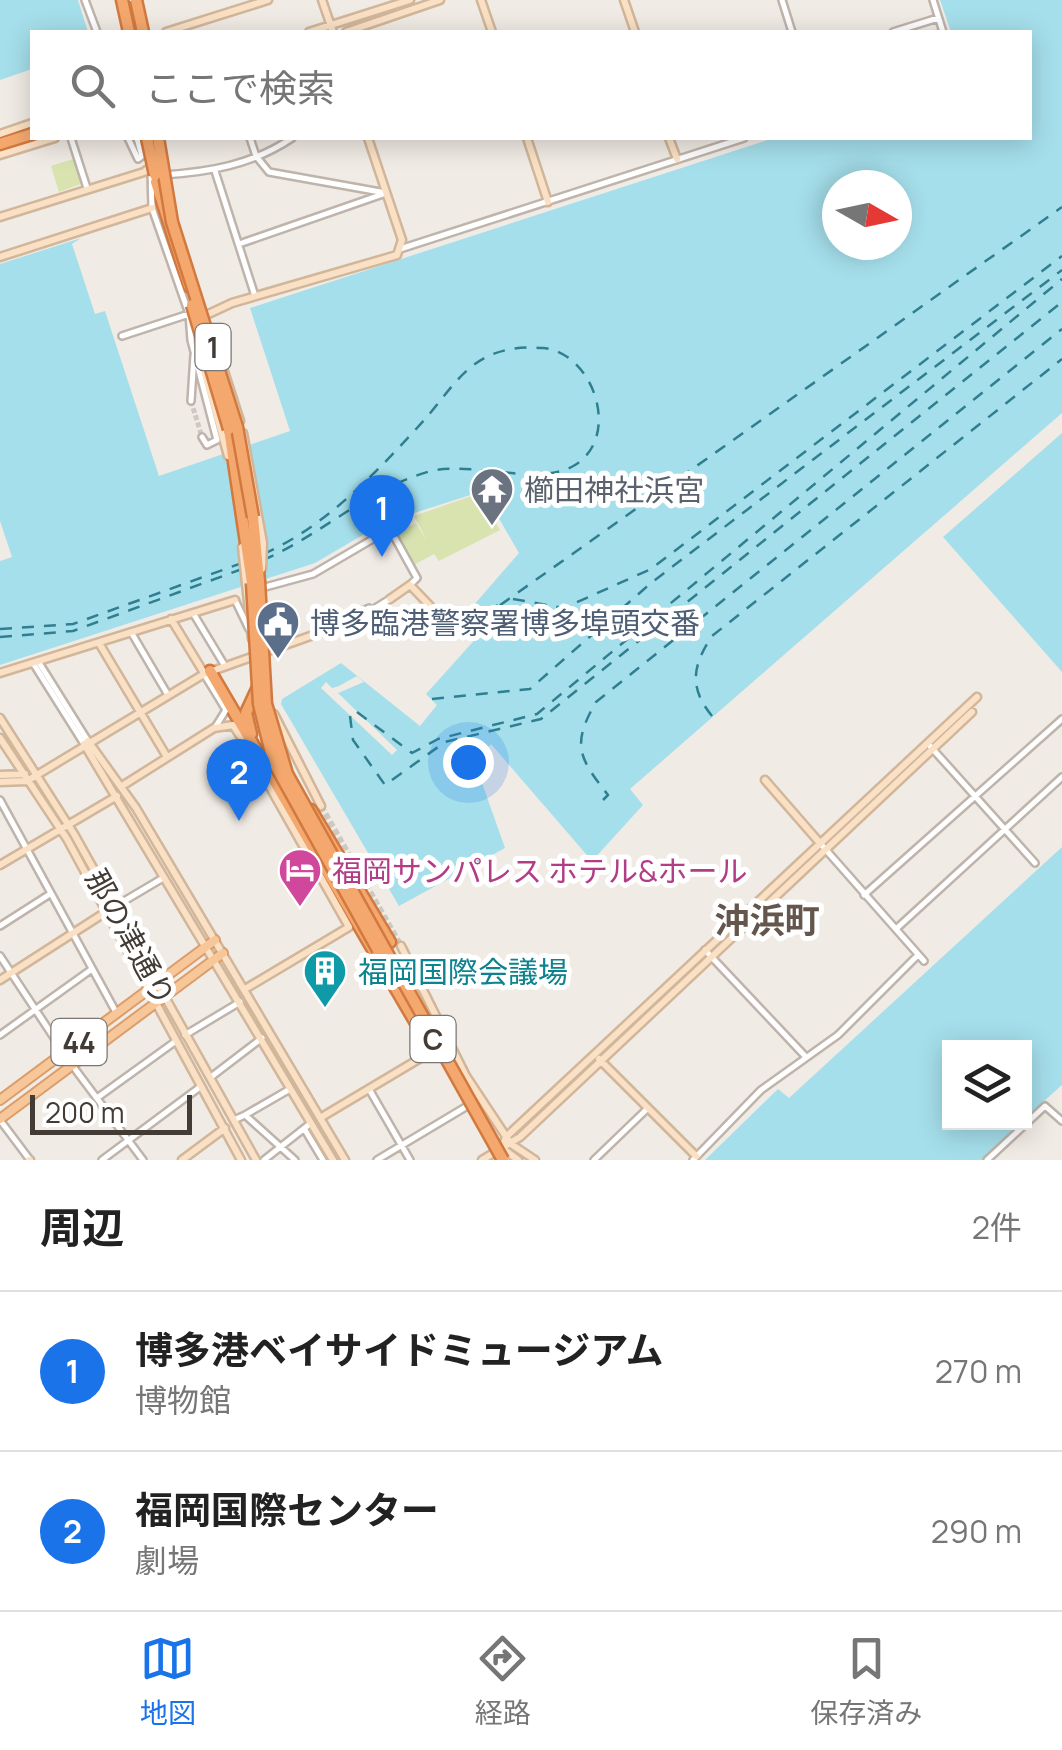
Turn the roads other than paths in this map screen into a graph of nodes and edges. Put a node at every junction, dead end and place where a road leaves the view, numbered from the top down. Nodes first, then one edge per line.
1 (85, 0) edge
2 (131, 0) edge
3 (268, 0) edge
4 (322, 0) edge
5 (410, 0) edge
6 (440, 0) edge
7 (482, 0) edge
8 (624, 0) edge
9 (782, 0) edge
10 (932, 0) edge
11 (938, 18) junction
12 (331, 29) edge
13 (96, 30) edge
14 (138, 30) edge
15 (172, 30) edge
16 (352, 30) edge
17 (491, 30) edge
18 (634, 30) edge
19 (791, 30) edge
20 (899, 30) edge
21 (942, 30) edge
22 (30, 125) edge
23 (0, 134) edge
24 (30, 135) edge
25 (49, 140) edge
26 (72, 140) edge
27 (129, 140) edge
28 (251, 140) edge
29 (288, 140) edge
30 (369, 140) edge
31 (528, 140) edge
32 (671, 140) edge
33 (738, 140) edge
34 (150, 142) edge
35 (0, 144) edge
36 (0, 155) edge
37 (256, 156) junction
38 (676, 160) junction
39 (215, 170) junction
40 (134, 174) junction
41 (151, 176) junction
42 (87, 188) junction
43 (386, 193) junction
44 (548, 202) junction
45 (152, 208) junction
46 (0, 217) edge
47 (239, 244) junction
48 (400, 248) junction
49 (0, 257) edge
50 (256, 298) junction
51 (243, 302) junction
52 (196, 314) junction
53 (122, 336) dead end
54 (194, 355) junction
55 (191, 402) tunnel mouth
56 (202, 438) dead end
57 (259, 585) junction
58 (410, 585) junction
59 (390, 599) joint
60 (235, 600) joint
61 (432, 610) dead end
62 (193, 612) junction
63 (171, 619) junction
64 (248, 629) junction
65 (131, 632) junction
66 (316, 634) joint
67 (99, 642) junction
68 (259, 655) junction
69 (36, 662) junction
70 (226, 666) junction
71 (207, 672) junction
72 (0, 673) edge
73 (168, 695) junction
74 (977, 697) dead end
75 (141, 711) junction
76 (972, 712) dead end
77 (0, 718) edge
78 (1062, 719) edge
79 (214, 728) junction
80 (0, 738) edge
81 (249, 740) junction
82 (86, 742) junction
83 (930, 747) junction
84 (167, 757) junction
85 (36, 773) junction
86 (25, 778) junction
87 (1062, 778) edge
88 (0, 779) edge
89 (765, 780) dead end
90 (122, 786) junction
91 (975, 795) junction
92 (118, 796) junction
93 (0, 800) edge
94 (321, 806) tunnel mouth
95 (65, 828) junction
96 (1004, 828) junction
97 (822, 845) junction
98 (26, 850) junction
99 (1035, 863) dead end
100 (0, 864) edge
101 (166, 876) junction
102 (50, 894) junction
103 (864, 895) junction
104 (110, 909) junction
105 (0, 926) edge
106 (896, 930) junction
107 (72, 933) junction
108 (211, 943) junction
109 (401, 946) tunnel mouth
110 (708, 954) junction
111 (918, 955) junction
112 (0, 956) edge
113 (218, 956) junction
114 (924, 961) dead end
115 (92, 969) junction
116 (11, 973) junction
117 (0, 980) edge
118 (153, 987) junction
119 (244, 990) junction
120 (160, 1000) junction
121 (240, 1002) junction
122 (35, 1010) junction
123 (117, 1014) junction
124 (416, 1023) junction
125 (0, 1035) edge
126 (184, 1035) junction
127 (262, 1038) junction
128 (176, 1041) junction
129 (448, 1042) junction
130 (64, 1053) junction
131 (443, 1056) junction
132 (805, 1056) junction
133 (598, 1058) junction
134 (72, 1066) junction
135 (211, 1077) junction
136 (201, 1086) junction
137 (292, 1088) junction
138 (369, 1089) junction
139 (97, 1098) junction
140 (0, 1100) edge
141 (472, 1104) junction
142 (648, 1108) junction
143 (245, 1115) junction
144 (320, 1118) junction
145 (0, 1120) edge
146 (234, 1120) junction
147 (1062, 1120) edge
148 (308, 1126) junction
149 (224, 1128) junction
150 (128, 1140) junction
151 (509, 1141) junction
152 (402, 1145) junction
153 (281, 1147) junction
154 (503, 1157) edge
155 (695, 1158) edge
156 (29, 1160) edge
157 (102, 1160) edge
158 (144, 1160) edge
159 (182, 1160) edge
160 (241, 1160) edge
161 (256, 1160) edge
162 (264, 1160) edge
163 (295, 1160) edge
164 (323, 1160) edge
165 (333, 1160) edge
166 (345, 1160) edge
167 (376, 1160) edge
168 (410, 1160) edge
169 (482, 1160) edge
170 (518, 1160) edge
171 (535, 1160) edge
172 (594, 1160) edge
173 (988, 1160) edge

1 - 13 street
2 - 14 highway, bridge
3 - 15 street
4 - 12 street
5 - 12 street
6 - 16 street
7 - 17 street
8 - 18 street
9 - 19 street
10 - 11 street
11 - 20 street
11 - 21 street
22 - 23 street
24 - 35 highway
25 - 36 street
26 - 42 street
27 - 34 street
28 - 37 street
29 - 37 street
30 - 43 street
31 - 44 street
32 - 38 street
33 - 38 street
34 - 40 street
34 - 41 street
34 - 52 highway, bridge
34 - 124 highway, bridge
37 - 39 street
37 - 43 street
38 - 44 street
39 - 41 street
39 - 47 street
40 - 41 street
40 - 42 street
41 - 45 street
42 - 46 street
43 - 47 street
43 - 48 street
44 - 48 street
45 - 49 street
45 - 52 street
47 - 50 street
48 - 50 street
50 - 51 street
51 - 57 street, bridge
51 - 64 street
52 - 53 street
52 - 54 street
52 - 57 highway, 1, bridge
54 - 55 street
54 - 56 street
57 - 58 street, bridge
57 - 68 street, bridge
57 - 131 highway, C, bridge
58 - 59 street
58 - 61 street
59 - 66 street
60 - 62 street
60 - 64 street
62 - 63 street
62 - 70 street
63 - 65 street
63 - 71 street
64 - 68 street
65 - 67 street
65 - 73 street
66 - 68 street
67 - 69 street
67 - 75 street
68 - 70 street
68 - 81 highway, bridge
68 - 94 street
68 - 131 highway, bridge
69 - 72 street
69 - 82 street
70 - 71 street
71 - 73 street
71 - 79 street
71 - 81 highway
73 - 75 street
74 - 83 street
75 - 82 street
75 - 84 street
76 - 83 street
77 - 85 street, 那の津通り
78 - 91 street
79 - 84 street
79 - 119 street
80 - 86 street, 那の津通り
81 - 124 highway, bridge
82 - 85 street
82 - 90 street
82 - 92 street
83 - 91 street
83 - 97 street
84 - 90 street
85 - 86 street
85 - 95 street, 那の津通り
86 - 88 street
86 - 95 street, 那の津通り
87 - 96 street
89 - 97 street
90 - 108 street
91 - 96 street
91 - 103 street
92 - 95 street
92 - 101 street
93 - 98 street
95 - 98 street
95 - 104 street, 那の津通り
96 - 99 street
96 - 106 street
97 - 103 street
97 - 110 street
98 - 100 street
98 - 102 street
101 - 104 street
101 - 108 street
102 - 105 street
102 - 107 street
103 - 106 street
104 - 107 street
104 - 118 street, 那の津通り
106 - 111 street
107 - 115 street
107 - 116 street
108 - 113 street
108 - 118 main road, 44
109 - 129 street
110 - 132 street
110 - 133 street
111 - 114 street
111 - 132 street
112 - 116 street
113 - 119 street
113 - 120 main road, 44
113 - 121 street
115 - 122 street
115 - 123 street
116 - 117 street
116 - 122 street
118 - 120 street, 那の津通り
118 - 123 main road, 44
119 - 144 street
120 - 126 street, 那の津通り
120 - 128 street, 那の津通り
120 - 134 main road, 44
121 - 126 street
121 - 127 street
122 - 125 street
122 - 130 street
123 - 130 main road, 44
124 - 154 highway, bridge
126 - 135 street, 那の津通り
127 - 135 street
127 - 137 street
128 - 136 street, 那の津通り
128 - 139 street
129 - 138 street
129 - 141 street
129 - 151 street
130 - 134 street
130 - 140 main road, 44
131 - 154 highway, C, bridge
132 - 155 street
133 - 142 street
133 - 151 street
134 - 139 street
134 - 145 main road, 44
135 - 146 street, 那の津通り
136 - 149 street, 那の津通り
136 - 150 street
137 - 143 street
137 - 148 street
138 - 144 street
138 - 152 street
139 - 150 street
141 - 152 street
141 - 154 street
142 - 155 street
142 - 172 street
143 - 146 street
143 - 153 street
144 - 148 street
144 - 166 street
145 - 156 street
146 - 161 street, 那の津通り
147 - 173 street
148 - 153 street
148 - 164 street
148 - 165 street
149 - 159 street
149 - 160 street, 那の津通り
150 - 157 street
150 - 158 street
151 - 154 street
151 - 171 street
152 - 167 street
152 - 168 street
153 - 162 street
153 - 163 street
154 - 169 street
154 - 170 street

